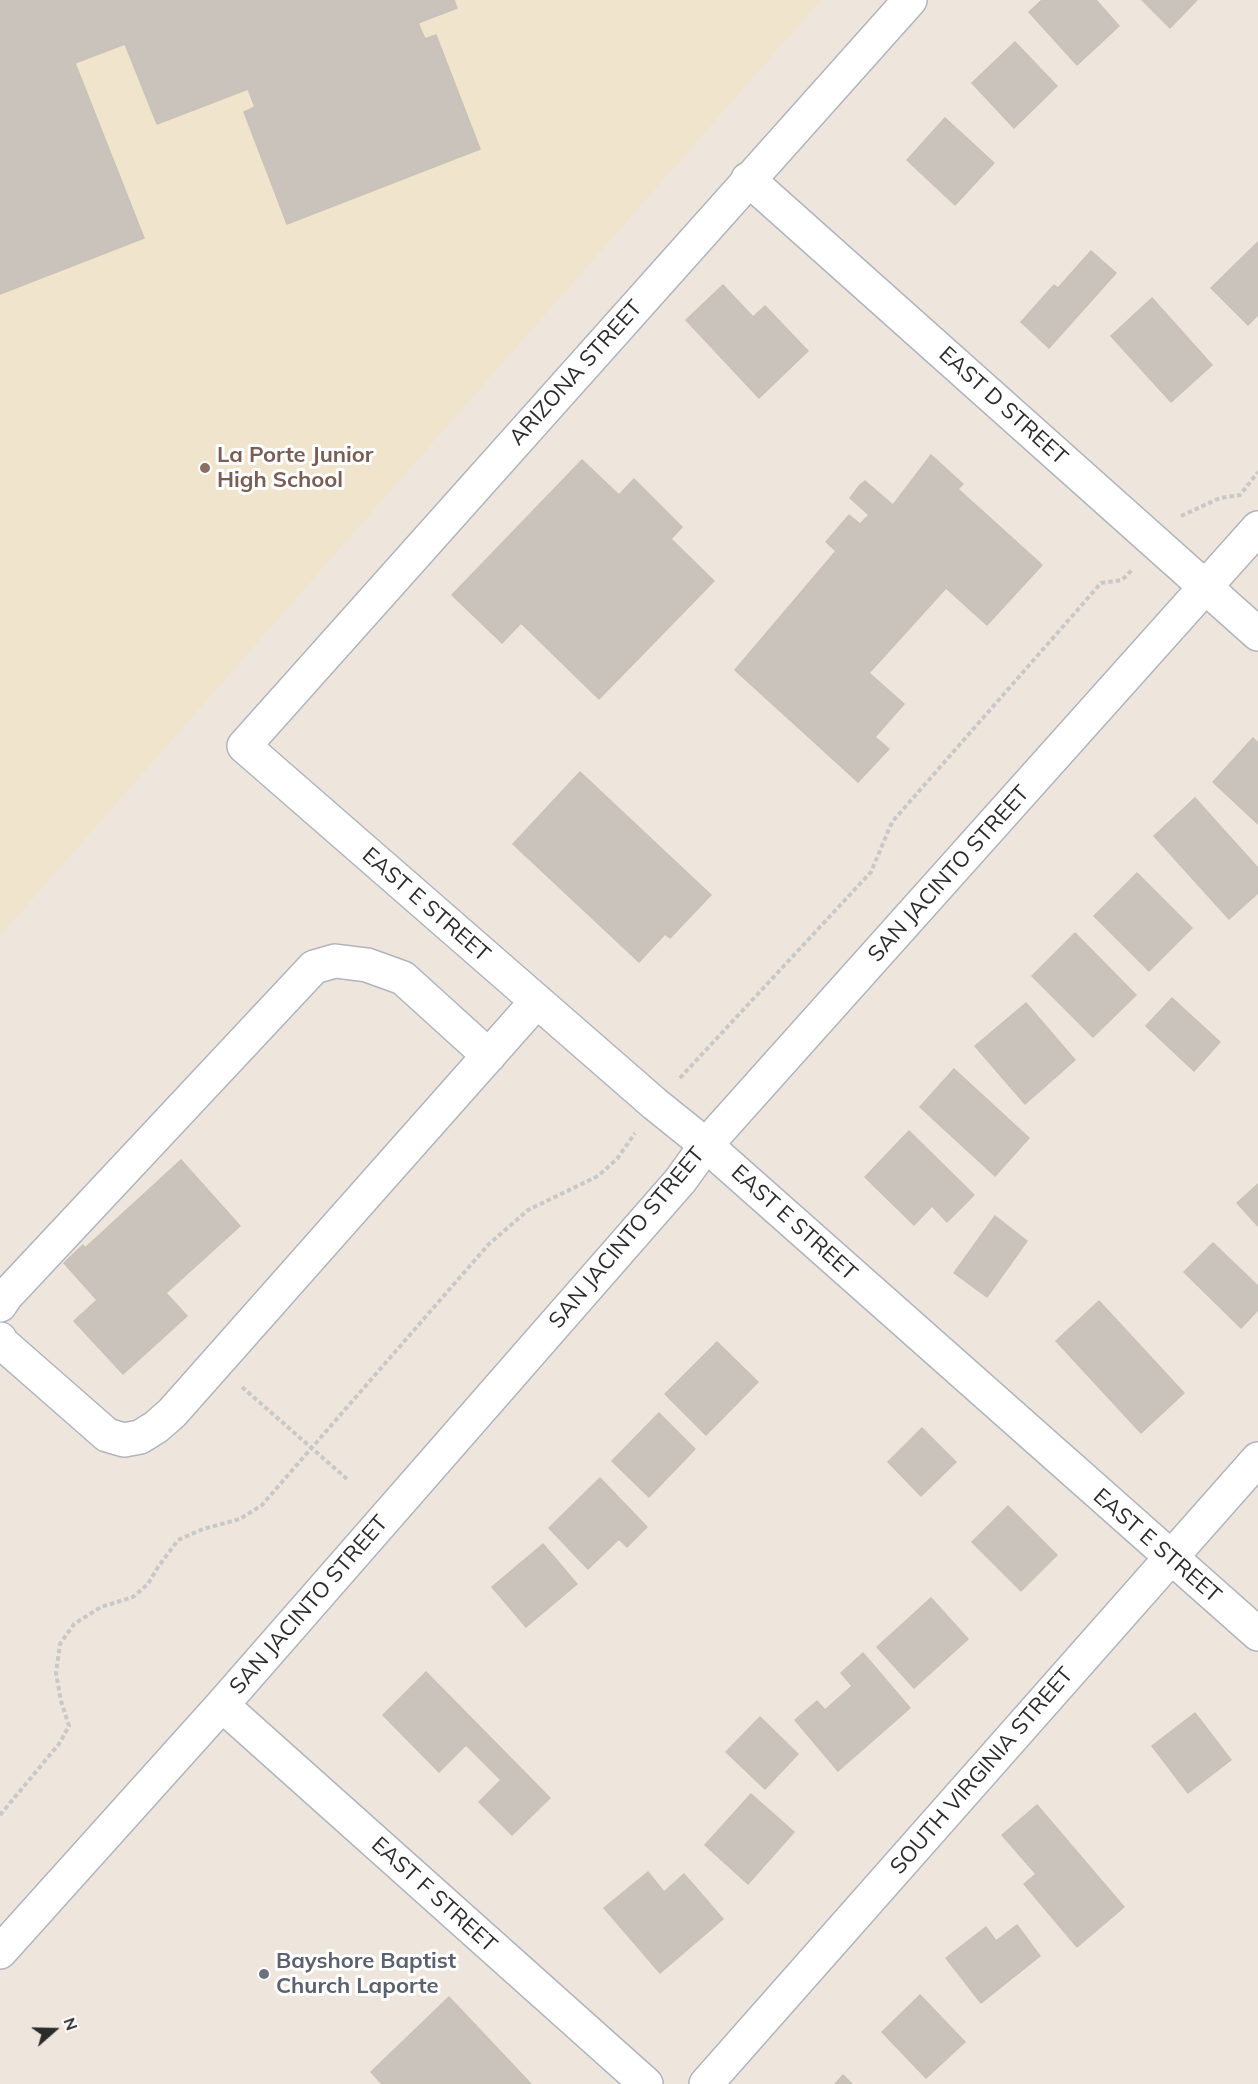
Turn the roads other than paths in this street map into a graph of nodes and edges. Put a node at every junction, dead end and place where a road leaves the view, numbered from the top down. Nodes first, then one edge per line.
1 (910, 0) edge
2 (748, 179) junction
3 (1258, 528) edge
4 (1205, 587) junction
5 (1258, 634) edge
6 (243, 746) joint
7 (537, 1001) junction
8 (489, 1056) junction
9 (706, 1145) junction
10 (0, 1305) edge
11 (0, 1339) edge
12 (1258, 1459) edge
13 (1170, 1557) junction
14 (1258, 1634) edge
15 (222, 1705) junction
16 (0, 1952) edge
17 (646, 2084) edge
18 (706, 2084) edge

1 - 2 street, ARIZONA STREET
2 - 4 street, EAST D STREET
2 - 6 street, ARIZONA STREET
3 - 4 street, SAN JACINTO STREET
4 - 5 street, EAST D STREET
4 - 9 street, SAN JACINTO STREET
6 - 7 street, EAST E STREET
7 - 8 street
7 - 9 street, EAST E STREET
8 - 10 street
8 - 11 street
9 - 13 street, EAST E STREET
9 - 15 street, SAN JACINTO STREET
12 - 13 street, SOUTH VIRGINIA STREET
13 - 14 street, EAST E STREET
13 - 18 street, SOUTH VIRGINIA STREET
15 - 16 street, SAN JACINTO STREET
15 - 17 street, EAST F STREET

